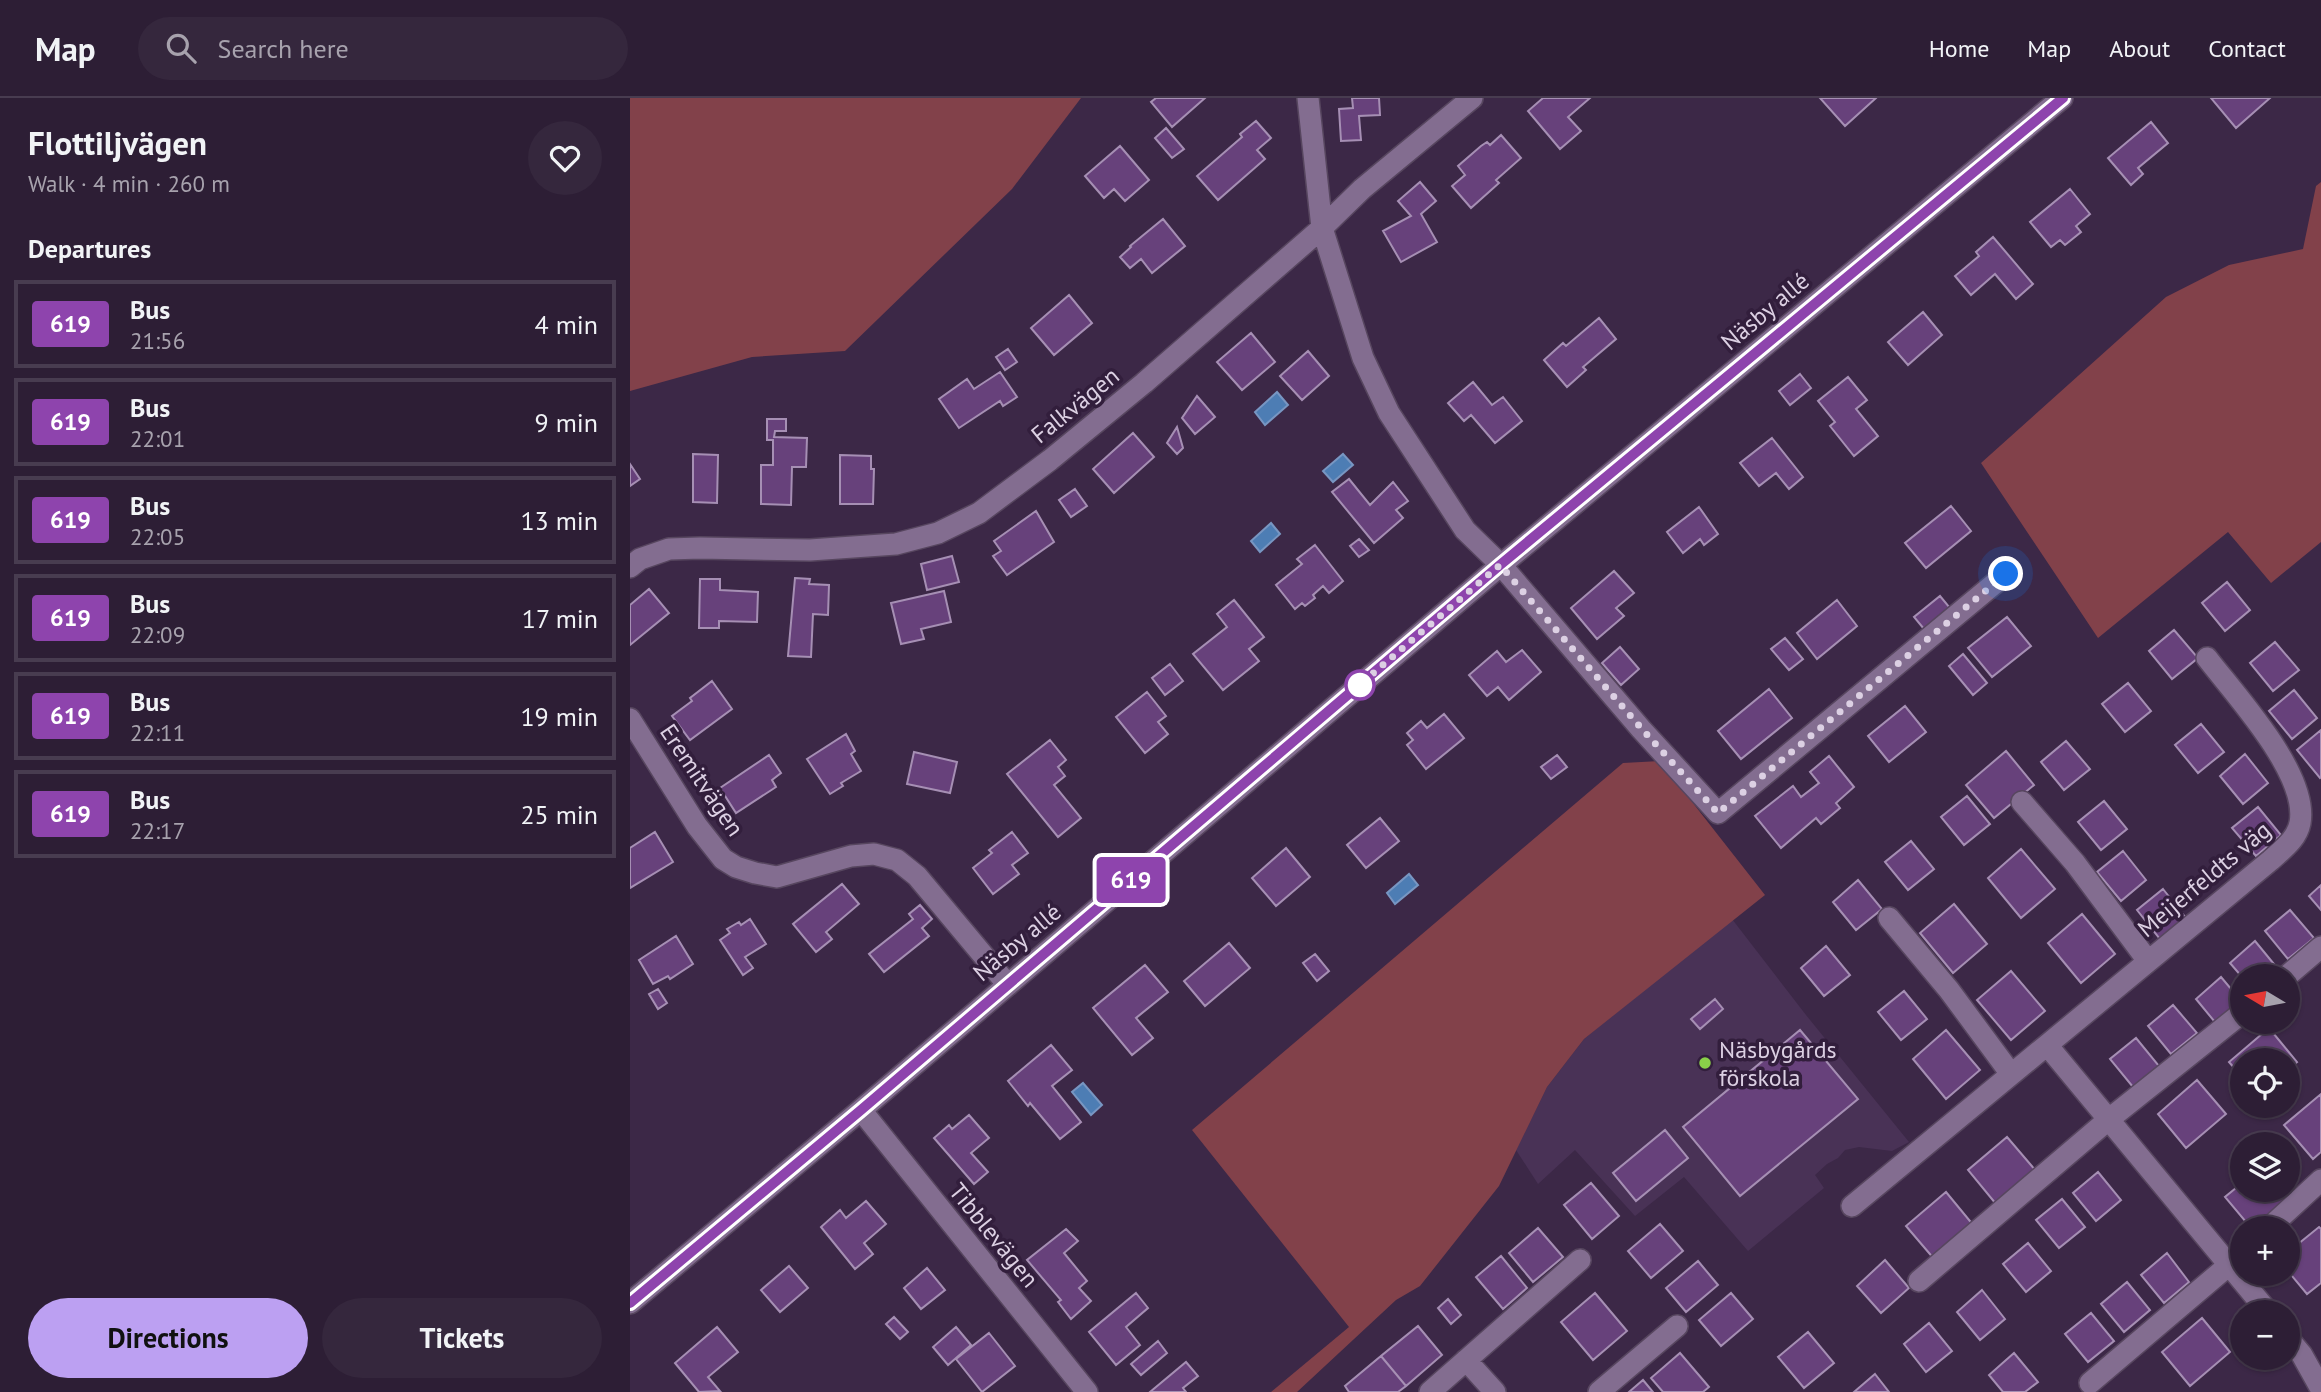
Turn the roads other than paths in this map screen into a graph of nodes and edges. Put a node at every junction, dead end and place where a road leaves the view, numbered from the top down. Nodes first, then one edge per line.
1 (1308, 98) edge
2 (1472, 98) edge
3 (2062, 98) edge
4 (1322, 228) junction
5 (1500, 565) junction
6 (630, 567) edge
7 (2006, 574) dead end
8 (2207, 658) dead end
9 (630, 719) edge
10 (2022, 802) dead end
11 (1889, 918) dead end
12 (2321, 947) edge
13 (2148, 961) junction
14 (2300, 965) edge
15 (1008, 985) junction
16 (2230, 1023) edge
17 (2046, 1045) junction
18 (2011, 1073) junction
19 (861, 1110) junction
20 (2108, 1120) junction
21 (2321, 1180) edge
22 (1852, 1206) dead end
23 (2282, 1216) edge
24 (2230, 1252) edge
25 (1580, 1260) dead end
26 (2230, 1264) edge
27 (1919, 1281) dead end
28 (630, 1303) edge
29 (1677, 1326) dead end
30 (2300, 1353) edge
31 (1466, 1360) junction
32 (2090, 1383) dead end
33 (2321, 1389) edge
34 (1087, 1392) edge
35 (1430, 1392) edge
36 (1495, 1392) edge
37 (1599, 1392) edge

1 - 4 street
2 - 4 street, Falkvägen
3 - 5 street, Näsby allé
4 - 5 street
4 - 6 street, Falkvägen
5 - 7 street
5 - 15 street, Näsby allé
8 - 13 street, Meijerfeldts väg
9 - 15 street, Eremitvägen
10 - 13 street, Meijerfeldts väg
11 - 18 street
12 - 14 street
13 - 17 street, Meijerfeldts väg
15 - 19 street, Näsby allé
16 - 20 street
17 - 18 street, Meijerfeldts väg
17 - 20 street
18 - 22 street, Meijerfeldts väg
19 - 28 street, Näsby allé
19 - 34 street, Tibblevägen
20 - 24 street
20 - 27 street
21 - 23 street
25 - 31 street
26 - 32 street
29 - 37 street
30 - 33 street
31 - 35 street
31 - 36 street

